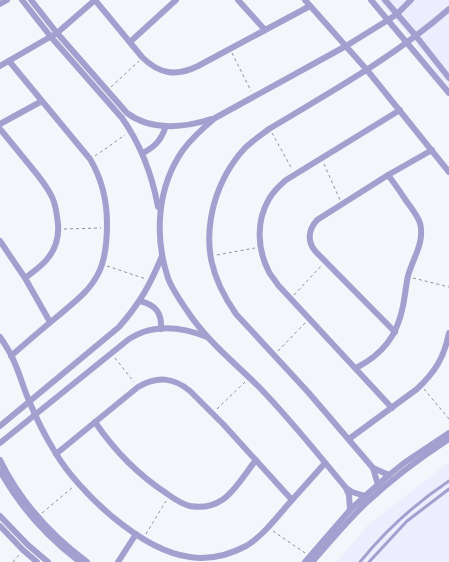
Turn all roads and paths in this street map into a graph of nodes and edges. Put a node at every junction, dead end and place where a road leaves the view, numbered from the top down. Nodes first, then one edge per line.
1 (7, 0) edge
2 (22, 0) edge
3 (31, 0) edge
4 (95, 0) edge
5 (176, 0) edge
6 (238, 0) edge
7 (305, 0) edge
8 (371, 0) edge
9 (385, 0) edge
10 (411, 0) edge
11 (0, 4) edge
12 (310, 6) junction
13 (449, 9) edge
14 (397, 14) junction
15 (388, 20) junction
16 (265, 30) junction
17 (57, 33) junction
18 (416, 36) junction
19 (51, 37) junction
20 (130, 42) junction
21 (407, 43) junction
22 (346, 46) junction
23 (230, 49) junction
24 (142, 57) junction
25 (9, 61) junction
26 (0, 66) edge
27 (367, 70) junction
28 (449, 78) edge
29 (108, 91) junction
30 (449, 94) edge
31 (254, 96) junction
32 (42, 101) junction
33 (400, 110) junction
34 (215, 118) junction
35 (0, 124) edge
36 (166, 126) junction
37 (0, 129) edge
38 (269, 129) junction
39 (131, 131) junction
40 (432, 150) junction
41 (143, 153) junction
42 (321, 158) junction
43 (90, 159) junction
44 (449, 172) edge
45 (295, 174) junction
46 (388, 175) junction
47 (342, 204) junction
48 (160, 214) junction
49 (107, 228) junction
50 (58, 230) junction
51 (0, 241) edge
52 (260, 247) junction
53 (162, 256) junction
54 (210, 256) junction
55 (326, 262) junction
56 (102, 265) junction
57 (408, 277) junction
58 (25, 278) junction
59 (151, 281) junction
60 (449, 287) edge
61 (291, 298) junction
62 (140, 301) junction
63 (309, 318) junction
64 (50, 322) junction
65 (161, 329) junction
66 (395, 332) junction
67 (449, 333) edge
68 (0, 337) edge
69 (209, 338) junction
70 (111, 353) junction
71 (274, 355) junction
72 (11, 356) junction
73 (356, 368) junction
74 (250, 378) junction
75 (421, 386) junction
76 (138, 387) junction
77 (29, 402) junction
78 (392, 408) junction
79 (212, 413) junction
80 (35, 414) junction
81 (449, 419) edge
82 (95, 422) junction
83 (0, 426) edge
84 (449, 432) edge
85 (349, 439) junction
86 (449, 439) edge
87 (0, 443) edge
88 (56, 454) junction
89 (0, 460) edge
90 (256, 460) junction
91 (325, 463) junction
92 (373, 468) junction
93 (0, 471) edge
94 (389, 475) junction
95 (449, 481) edge
96 (78, 483) junction
97 (378, 485) junction
98 (346, 488) junction
99 (449, 489) edge
100 (170, 496) junction
101 (365, 496) junction
102 (292, 500) junction
103 (350, 510) junction
104 (0, 516) edge
105 (38, 517) junction
106 (268, 527) junction
107 (1, 529) edge
108 (136, 534) junction
109 (144, 539) junction
110 (23, 550) junction
111 (311, 559) edge
112 (13, 562) edge
113 (37, 562) edge
114 (48, 562) edge
115 (80, 562) edge
116 (87, 562) edge
117 (118, 562) edge
118 (305, 562) edge
119 (360, 562) edge
120 (369, 562) edge

1 - 11 street
2 - 19 street
3 - 17 street
4 - 17 street
4 - 20 street
5 - 20 street
6 - 16 street
7 - 12 street
8 - 15 street
9 - 14 street
10 - 14 street
12 - 16 street
12 - 22 street
13 - 18 street
14 - 15 street
14 - 18 street
15 - 21 street
15 - 22 street
16 - 23 street
17 - 19 street
17 - 29 street
18 - 21 street
18 - 28 street
19 - 25 street
19 - 39 street
20 - 24 street
21 - 27 street
21 - 30 street
22 - 27 street
22 - 31 street
23 - 24 street
23 - 31 path
24 - 29 path
25 - 26 street
25 - 32 street
27 - 33 street
27 - 38 street
29 - 36 street
31 - 34 street
32 - 35 street
32 - 43 street
33 - 40 street
33 - 42 street
34 - 36 street
34 - 48 street
36 - 41 street
37 - 50 street
38 - 45 path
38 - 54 street
39 - 41 street
39 - 43 path
40 - 44 street
40 - 46 street
41 - 48 street
42 - 45 street
42 - 47 path
43 - 49 street
45 - 52 street
46 - 47 street
46 - 57 street
47 - 55 street
48 - 53 street
49 - 50 path
49 - 56 street
50 - 58 street
51 - 58 street
52 - 54 path
52 - 61 street
53 - 59 street
53 - 69 street
54 - 71 street
55 - 61 path
55 - 66 street
56 - 59 path
56 - 64 street
57 - 60 path
57 - 66 street
58 - 64 street
59 - 62 street
61 - 63 street
62 - 65 street
62 - 77 street
63 - 71 path
63 - 73 street
64 - 72 street
65 - 69 street
65 - 70 street
66 - 73 street
67 - 75 street
68 - 72 street
69 - 74 street
70 - 76 path
70 - 80 street
71 - 85 street
72 - 77 street
73 - 78 street
74 - 79 path
74 - 91 street
75 - 78 street
75 - 81 path
76 - 79 street
76 - 82 street
77 - 80 street
77 - 83 street
78 - 85 street
79 - 90 street
80 - 87 street
80 - 88 street
82 - 88 street
82 - 100 street
84 - 94 street
85 - 92 street
86 - 111 street
88 - 96 street
89 - 105 street
90 - 100 street
90 - 102 street
91 - 98 street
91 - 102 street
92 - 94 street
92 - 97 street
93 - 115 street
94 - 97 street
95 - 119 lane
96 - 105 path
96 - 108 street
97 - 101 street
98 - 101 street
98 - 103 street
99 - 120 lane
100 - 109 path
101 - 103 street
102 - 106 street
103 - 111 street
104 - 114 street
105 - 116 street
106 - 109 street
106 - 111 path
107 - 110 street
108 - 109 street
108 - 117 street
110 - 112 path
110 - 113 street
111 - 118 street

